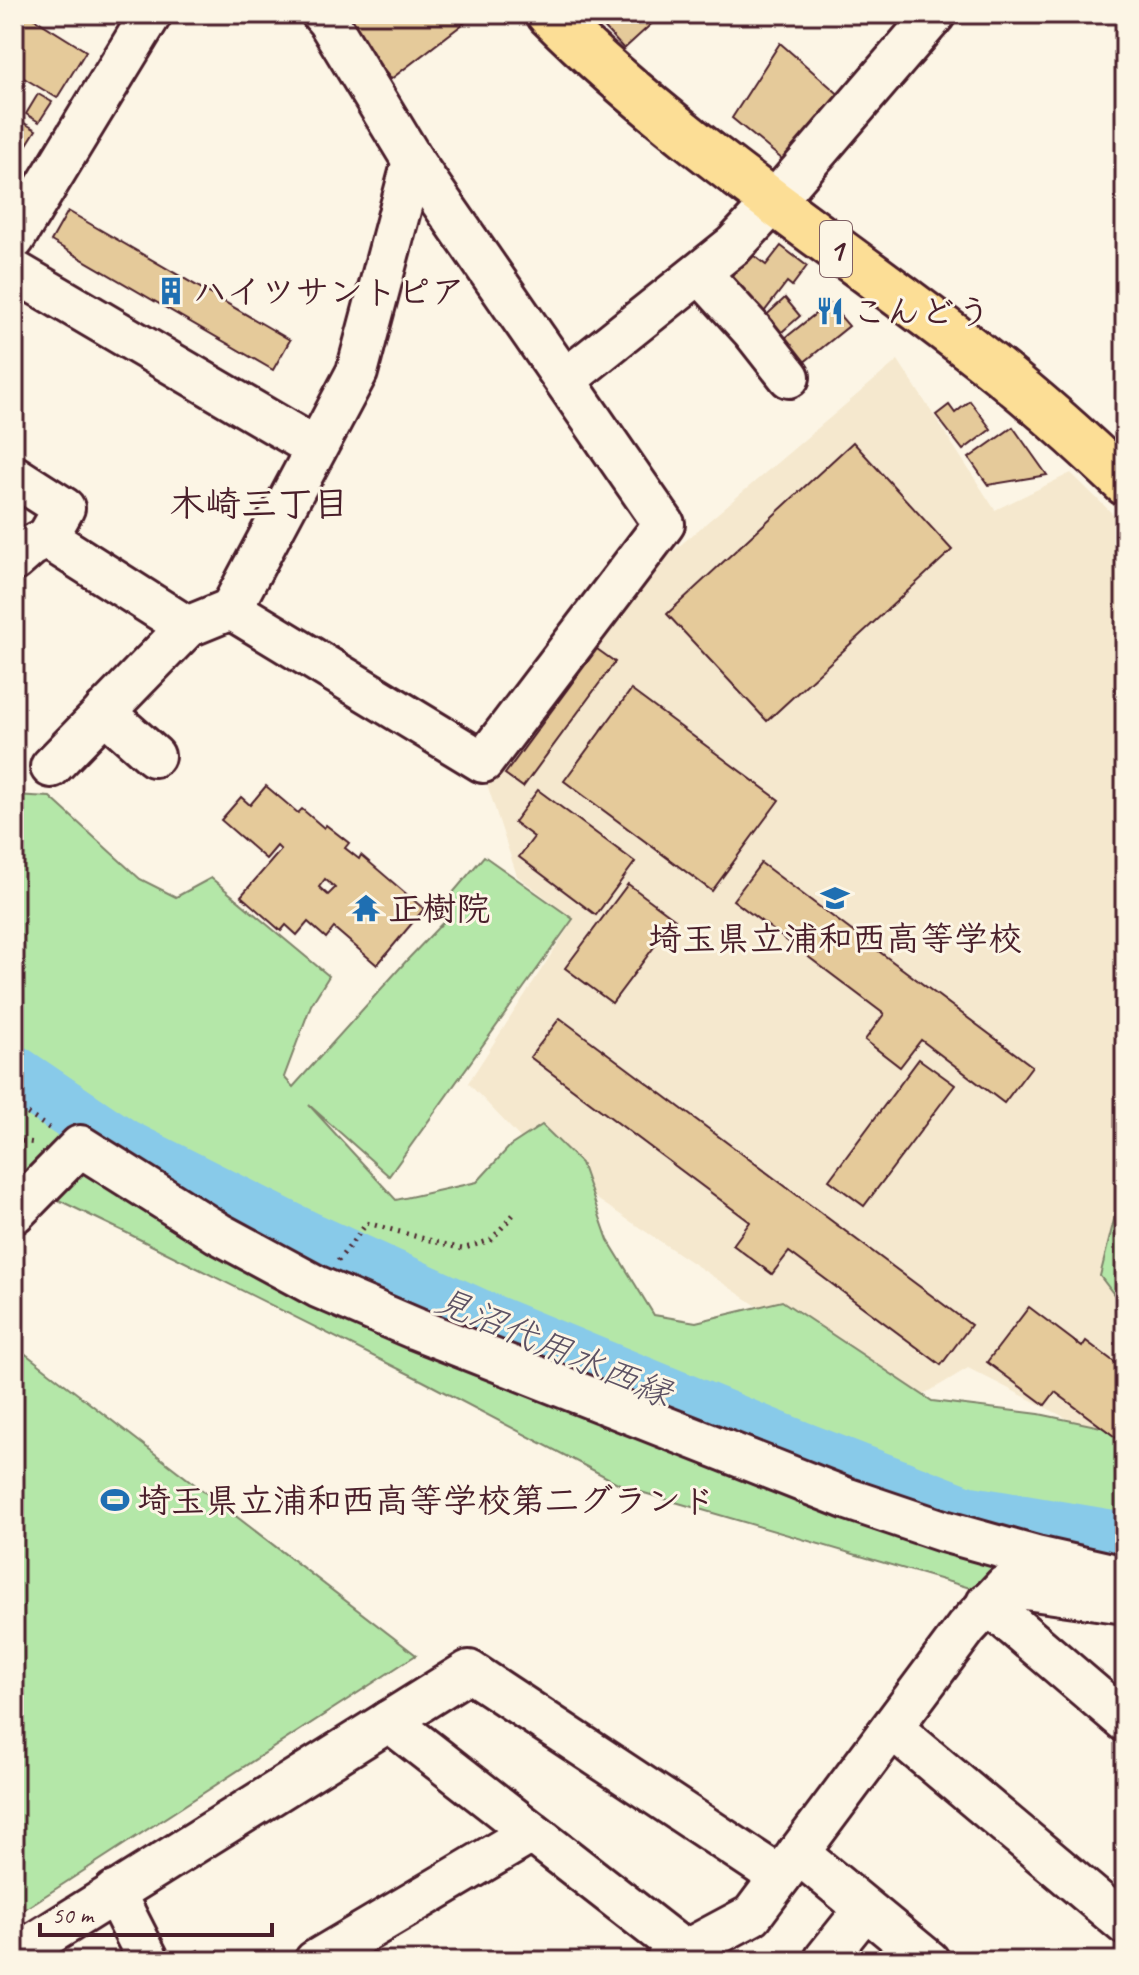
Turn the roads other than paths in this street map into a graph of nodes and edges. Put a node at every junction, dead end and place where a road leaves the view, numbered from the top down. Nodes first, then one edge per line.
1 (151, 14) edge
2 (322, 14) edge
3 (549, 14) edge
4 (935, 14) edge
5 (413, 161) junction
6 (773, 203) junction
7 (14, 239) edge
8 (14, 271) edge
9 (700, 273) junction
10 (789, 377) dead end
11 (565, 380) junction
12 (316, 448) junction
13 (1121, 471) edge
14 (14, 476) edge
15 (47, 538) junction
16 (14, 561) edge
17 (231, 609) junction
18 (187, 627) junction
19 (104, 712) junction
20 (154, 756) dead end
21 (51, 767) dead end
22 (14, 1213) edge
23 (1125, 1577) edge
24 (987, 1603) junction
25 (1125, 1603) edge
26 (389, 1721) junction
27 (1125, 1721) edge
28 (892, 1728) junction
29 (531, 1833) junction
30 (789, 1865) junction
31 (114, 1892) junction
32 (865, 1909) junction
33 (1125, 1924) edge
34 (14, 1956) edge
35 (679, 1958) edge
36 (149, 1961) edge
37 (315, 1961) edge
38 (826, 1961) edge
39 (929, 1961) edge

1 - 7 street
2 - 5 street
3 - 6 main road, 1
4 - 6 street
5 - 11 street
5 - 12 street
6 - 9 street
6 - 13 main road, 1
8 - 12 street
9 - 10 street
9 - 11 street
11 - 17 street
12 - 17 street
14 - 15 street
15 - 16 street
15 - 18 street
17 - 18 street
18 - 19 street
19 - 20 street
19 - 21 street
22 - 23 street
24 - 25 street
24 - 27 street
24 - 28 street
26 - 29 street
26 - 30 street
26 - 31 street
28 - 30 street
28 - 33 street
29 - 35 street
29 - 37 street
30 - 32 street
30 - 35 street
31 - 34 street
31 - 36 street
32 - 38 street
32 - 39 street

